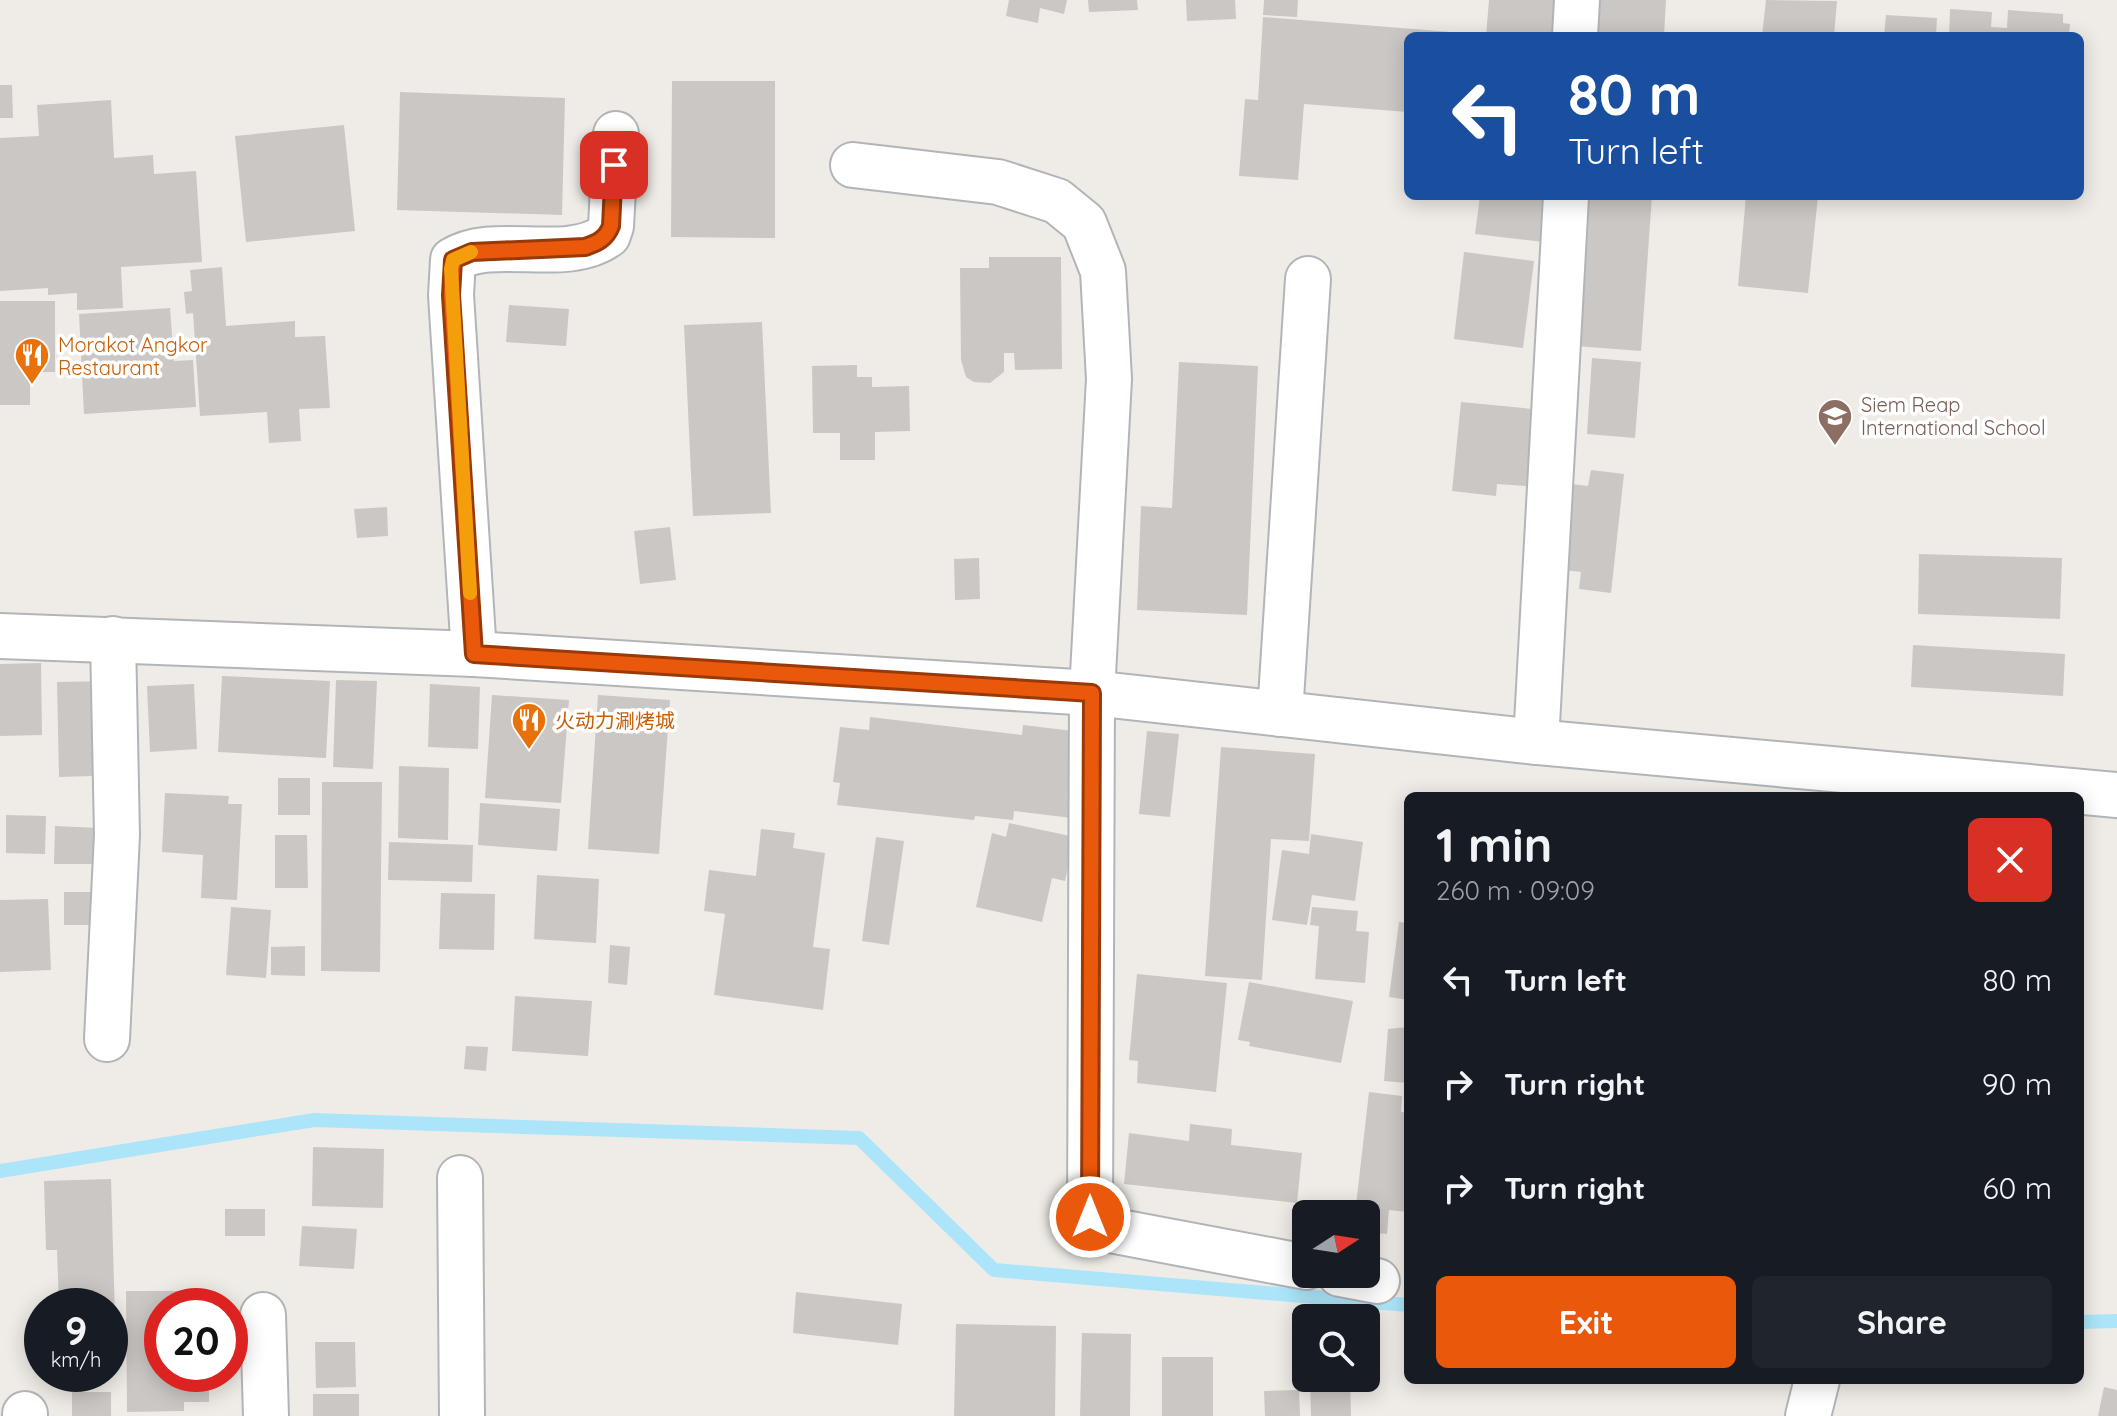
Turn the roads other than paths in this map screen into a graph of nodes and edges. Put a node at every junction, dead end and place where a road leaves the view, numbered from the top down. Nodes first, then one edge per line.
1 (1577, 0) edge
2 (1575, 32) edge
3 (616, 134) dead end
4 (853, 165) dead end
5 (1566, 200) edge
6 (1308, 279) dead end
7 (0, 636) edge
8 (113, 639) junction
9 (474, 654) junction
10 (1092, 693) junction
11 (1280, 714) junction
12 (1536, 742) junction
13 (2013, 791) edge
14 (2039, 792) edge
15 (2084, 794) edge
16 (2117, 795) edge
17 (107, 1039) dead end
18 (460, 1178) dead end
19 (1292, 1264) edge
20 (263, 1315) dead end
21 (266, 1416) edge
22 (462, 1416) edge

1 - 2 street
3 - 9 street
4 - 10 street
5 - 12 street
6 - 11 street
7 - 8 street
8 - 9 street
8 - 17 street
9 - 10 street
10 - 11 street
10 - 19 street
11 - 12 street
12 - 13 street
13 - 14 street
15 - 16 street
18 - 22 street
20 - 21 street

